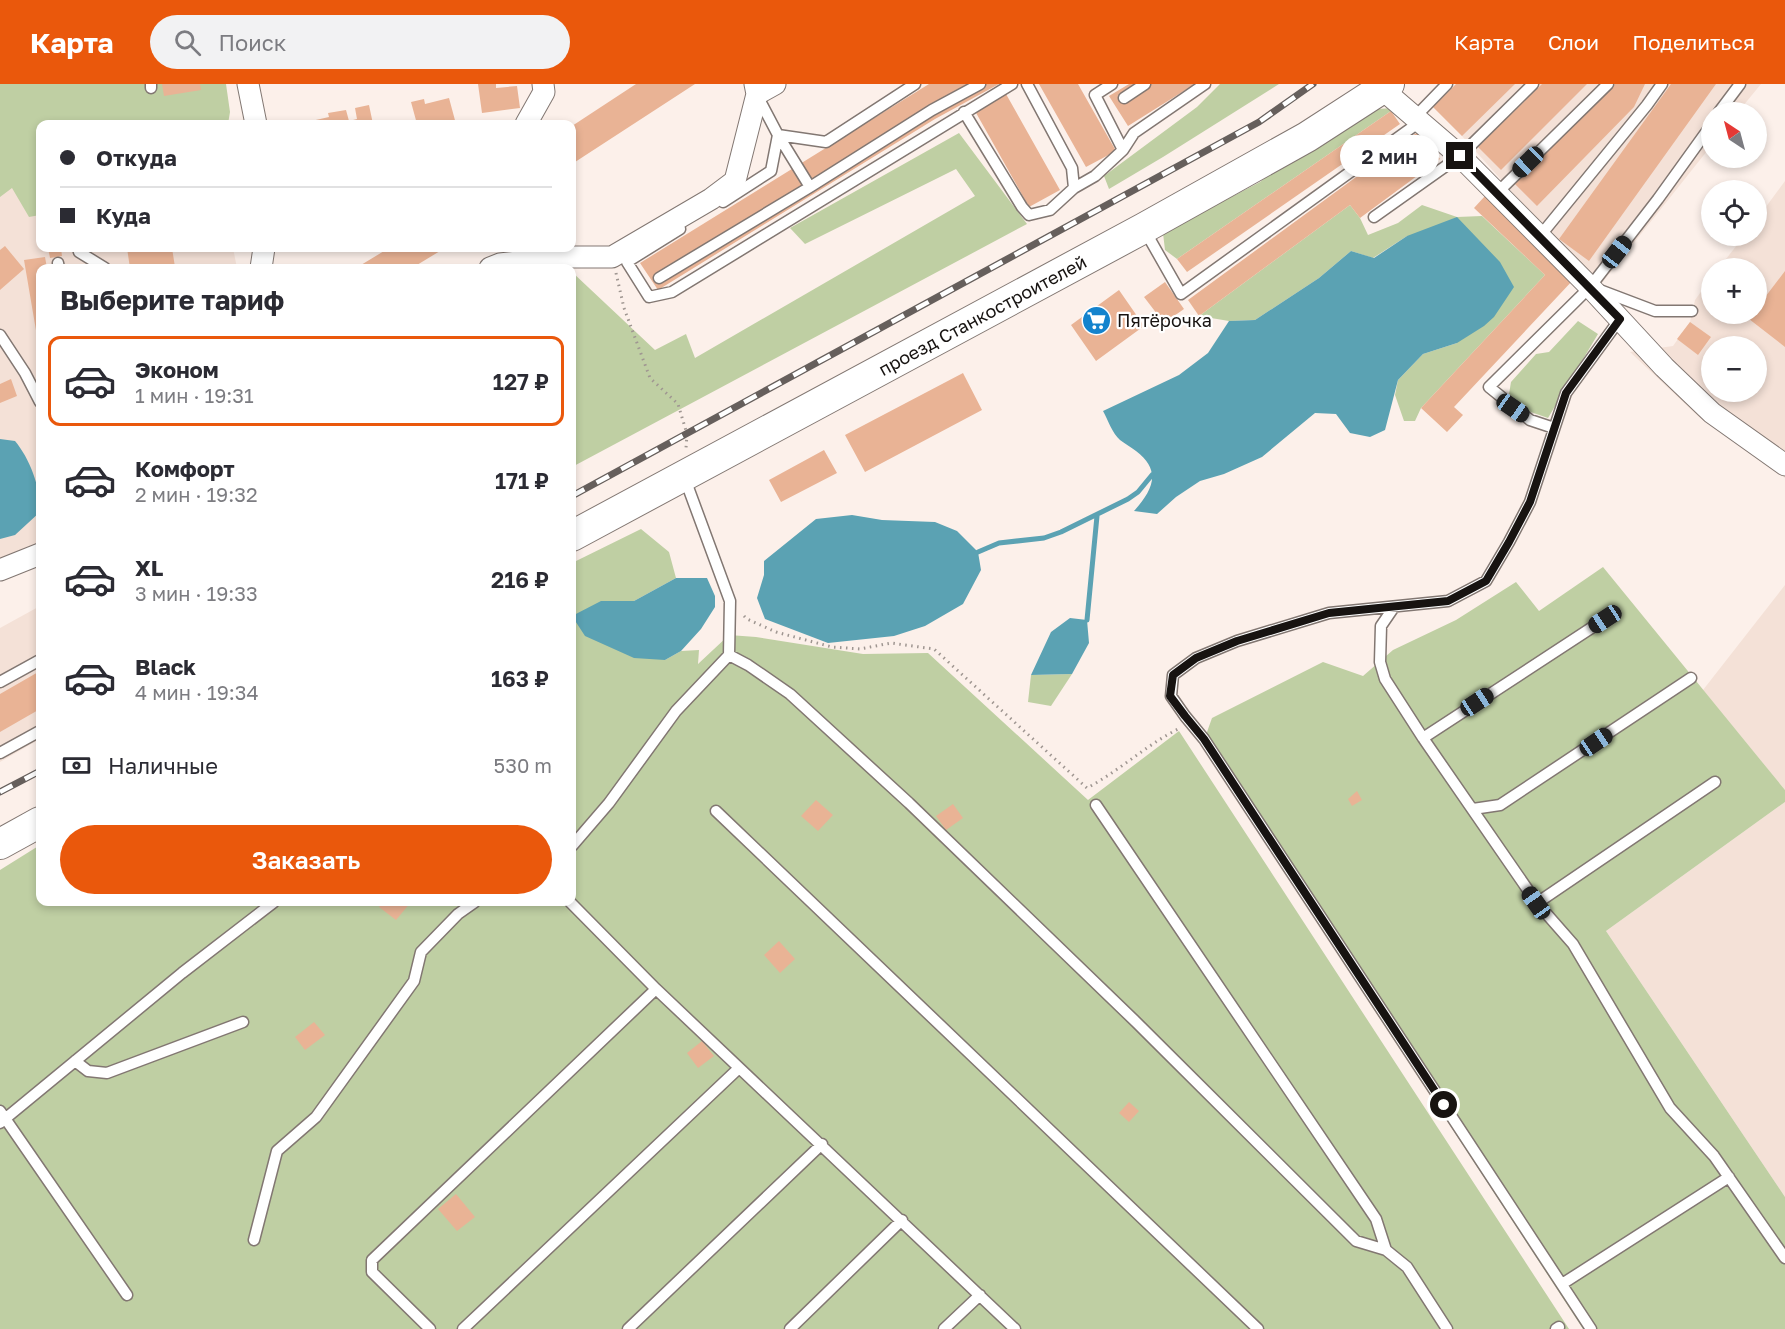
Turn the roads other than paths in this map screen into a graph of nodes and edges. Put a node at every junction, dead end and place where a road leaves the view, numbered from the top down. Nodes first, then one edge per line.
1 (248, 84) edge
2 (543, 84) edge
3 (915, 84) edge
4 (980, 84) edge
5 (1012, 84) edge
6 (1027, 84) edge
7 (1112, 84) edge
8 (1145, 84) edge
9 (1205, 84) edge
10 (1447, 84) edge
11 (1533, 84) edge
12 (1608, 84) edge
13 (1662, 84) edge
14 (1740, 84) edge
15 (1386, 86) edge
16 (762, 87) edge
17 (1124, 98) dead end
18 (1726, 102) edge
19 (964, 112) junction
20 (1419, 119) junction
21 (255, 120) edge
22 (528, 120) edge
23 (778, 135) junction
24 (1701, 139) edge
25 (1123, 150) junction
26 (1460, 156) junction
27 (810, 187) junction
28 (1074, 188) junction
29 (1497, 193) junction
30 (1374, 217) dead end
31 (1144, 228) junction
32 (1540, 236) junction
33 (79, 252) edge
34 (98, 264) edge
35 (500, 264) edge
36 (659, 278) dead end
37 (1590, 287) junction
38 (1692, 311) dead end
39 (1620, 319) junction
40 (0, 335) edge
41 (36, 394) edge
42 (1554, 428) junction
43 (1785, 465) edge
44 (684, 476) junction
45 (576, 534) edge
46 (36, 556) edge
47 (0, 570) edge
48 (1394, 607) junction
49 (1605, 619) dead end
50 (729, 656) junction
51 (36, 662) edge
52 (1691, 678) dead end
53 (0, 682) edge
54 (36, 732) edge
55 (1423, 738) junction
56 (0, 753) edge
57 (1715, 782) dead end
58 (1096, 805) dead end
59 (1473, 809) junction
60 (716, 811) dead end
61 (36, 824) edge
62 (576, 841) edge
63 (0, 844) edge
64 (1536, 903) junction
65 (269, 906) edge
66 (469, 906) edge
67 (574, 906) edge
68 (656, 989) junction
69 (243, 1022) dead end
70 (75, 1061) junction
71 (739, 1068) junction
72 (2, 1117) edge
73 (822, 1144) junction
74 (1729, 1177) junction
75 (902, 1220) junction
76 (254, 1240) dead end
77 (1386, 1250) junction
78 (1785, 1258) edge
79 (1562, 1284) junction
80 (127, 1295) dead end
81 (980, 1295) junction
82 (430, 1329) edge
83 (463, 1329) edge
84 (628, 1329) edge
85 (789, 1329) edge
86 (944, 1329) edge
87 (1015, 1329) edge
88 (1258, 1329) edge
89 (1447, 1329) edge
90 (1591, 1329) edge

1 - 21 street
2 - 22 street
3 - 23 lane
4 - 27 lane
5 - 19 lane
6 - 28 lane
7 - 25 lane
8 - 17 lane
9 - 25 lane
10 - 20 lane
11 - 26 lane
12 - 29 lane
13 - 32 lane
14 - 18 lane
15 - 20 street
15 - 31 main road, проезд Станкостроителей
16 - 23 lane
16 - 35 street
19 - 23 lane
19 - 28 lane
20 - 26 street
20 - 31 lane
23 - 27 lane
24 - 37 lane
25 - 28 lane
26 - 29 street
26 - 30 lane
27 - 36 lane
29 - 32 street
31 - 44 main road, проезд Станкостроителей
32 - 37 street
33 - 34 lane
37 - 38 lane
37 - 39 street
37 - 42 lane
39 - 42 lane
39 - 43 street
40 - 41 lane
42 - 48 lane
44 - 45 main road, проезд Станкостроителей
44 - 50 lane
46 - 47 street
48 - 55 lane
48 - 79 lane
49 - 55 lane
50 - 62 lane
50 - 77 lane
51 - 53 lane
52 - 59 lane
54 - 56 lane
55 - 59 lane
57 - 64 lane
58 - 77 lane
59 - 64 lane
60 - 88 lane
61 - 63 main road
64 - 74 lane
65 - 70 lane
66 - 76 lane
67 - 68 lane
68 - 71 lane
68 - 82 lane
69 - 70 lane
70 - 72 lane
71 - 73 lane
71 - 83 lane
72 - 80 lane
73 - 75 lane
73 - 84 lane
74 - 78 lane
74 - 79 lane
75 - 81 lane
75 - 85 lane
77 - 89 lane
79 - 90 lane
81 - 86 lane
81 - 87 lane

